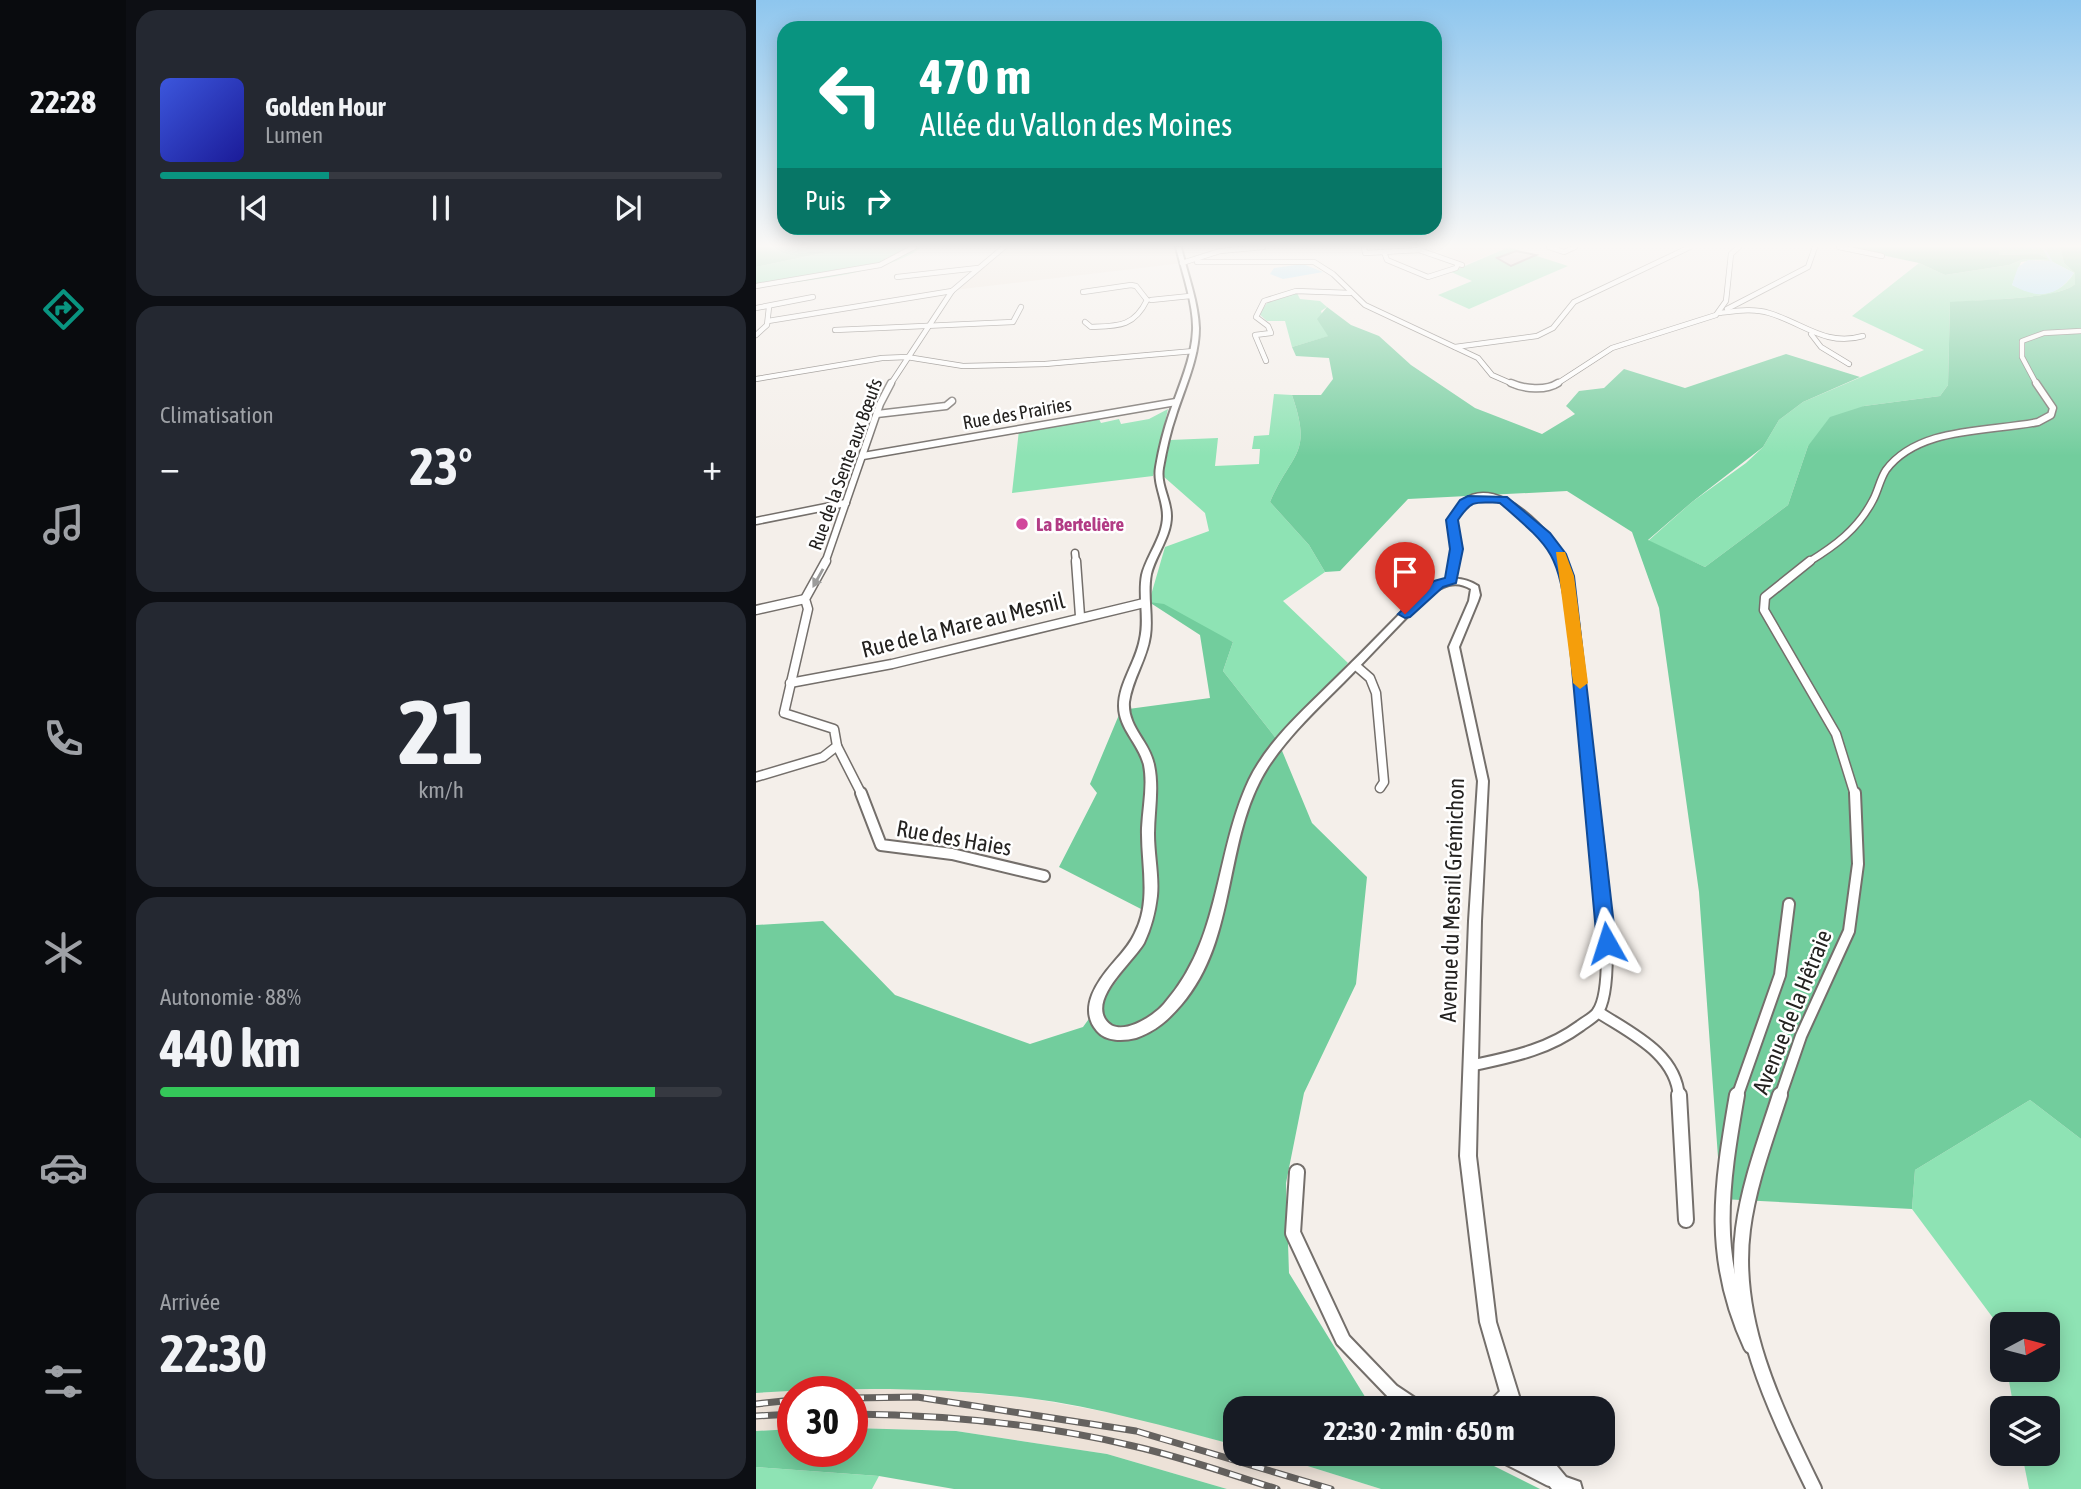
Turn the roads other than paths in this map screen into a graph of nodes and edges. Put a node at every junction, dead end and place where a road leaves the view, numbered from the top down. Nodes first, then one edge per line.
1 (768, 316) edge
2 (796, 316) edge
3 (936, 316) edge
4 (1016, 316) edge
5 (1140, 316) edge
6 (1195, 316) edge
7 (1393, 316) edge
8 (1562, 316) edge
9 (1710, 316) edge
10 (1775, 316) edge
11 (1256, 317) joint
12 (768, 321) junction
13 (1085, 322) dead end
14 (930, 326) junction
15 (835, 330) dead end
16 (2081, 331) edge
17 (1811, 334) junction
18 (1255, 335) junction
19 (1863, 336) dead end
20 (756, 337) edge
21 (1455, 347) junction
22 (1194, 351) junction
23 (907, 357) junction
24 (1266, 361) dead end
25 (1849, 364) dead end
26 (756, 379) edge
27 (952, 401) dead end
28 (1176, 402) junction
29 (877, 414) junction
30 (863, 456) junction
31 (846, 503) junction
32 (756, 521) edge
33 (1075, 553) dead end
34 (1451, 580) junction
35 (805, 599) junction
36 (1144, 603) junction
37 (756, 610) edge
38 (1080, 616) junction
39 (1355, 665) junction
40 (790, 683) junction
41 (837, 746) junction
42 (756, 777) edge
43 (1380, 788) dead end
44 (1044, 876) dead end
45 (1789, 904) dead end
46 (1598, 1012) junction
47 (1470, 1066) junction
48 (1297, 1172) dead end
49 (1686, 1220) dead end
50 (1758, 1360) junction
51 (1508, 1393) junction
52 (1400, 1396) edge
53 (1505, 1396) edge
54 (1509, 1396) edge
55 (1525, 1466) edge
56 (1547, 1466) edge
57 (1566, 1486) edge
58 (1814, 1489) edge

1 - 12 street
2 - 12 street
3 - 14 street, Rue de la Sente aux Bœufs
4 - 14 street
5 - 13 street
6 - 22 street
7 - 21 street
8 - 21 street
9 - 21 street
10 - 17 street
11 - 18 street
11 - 18 street
12 - 20 street
14 - 15 street
14 - 23 street, Rue de la Sente aux Bœufs
16 - 50 street, Avenue de la Hêtraie
17 - 19 street
17 - 25 street
18 - 24 street
22 - 23 street
22 - 28 street
23 - 26 street
23 - 29 street, Rue de la Sente aux Bœufs
27 - 29 street
28 - 30 street, Rue des Prairies
28 - 36 street
29 - 30 street, Rue de la Sente aux Bœufs
30 - 31 street, Rue de la Sente aux Bœufs
31 - 32 street
31 -> 35 street, Rue de la Sente aux Bœufs
33 - 38 street
34 - 39 street
34 - 46 street
34 - 47 street, Avenue du Mesnil Grémichon
35 - 37 street
35 - 40 street, Rue de la Sente aux Bœufs
36 - 38 street, Rue de la Mare au Mesnil
36 - 39 street
38 - 40 street, Rue de la Mare au Mesnil
39 - 43 street
40 - 41 street, Rue de la Sente aux Bœufs
41 - 42 street
41 - 44 street, Rue des Haies
45 - 50 street
46 - 47 street
46 - 49 street
47 - 51 street, Avenue du Mesnil Grémichon
48 - 52 street
50 - 58 street, Avenue de la Hêtraie
51 - 53 street
51 - 54 street, Avenue du Mesnil Grémichon
55 - 57 street
56 - 57 street

